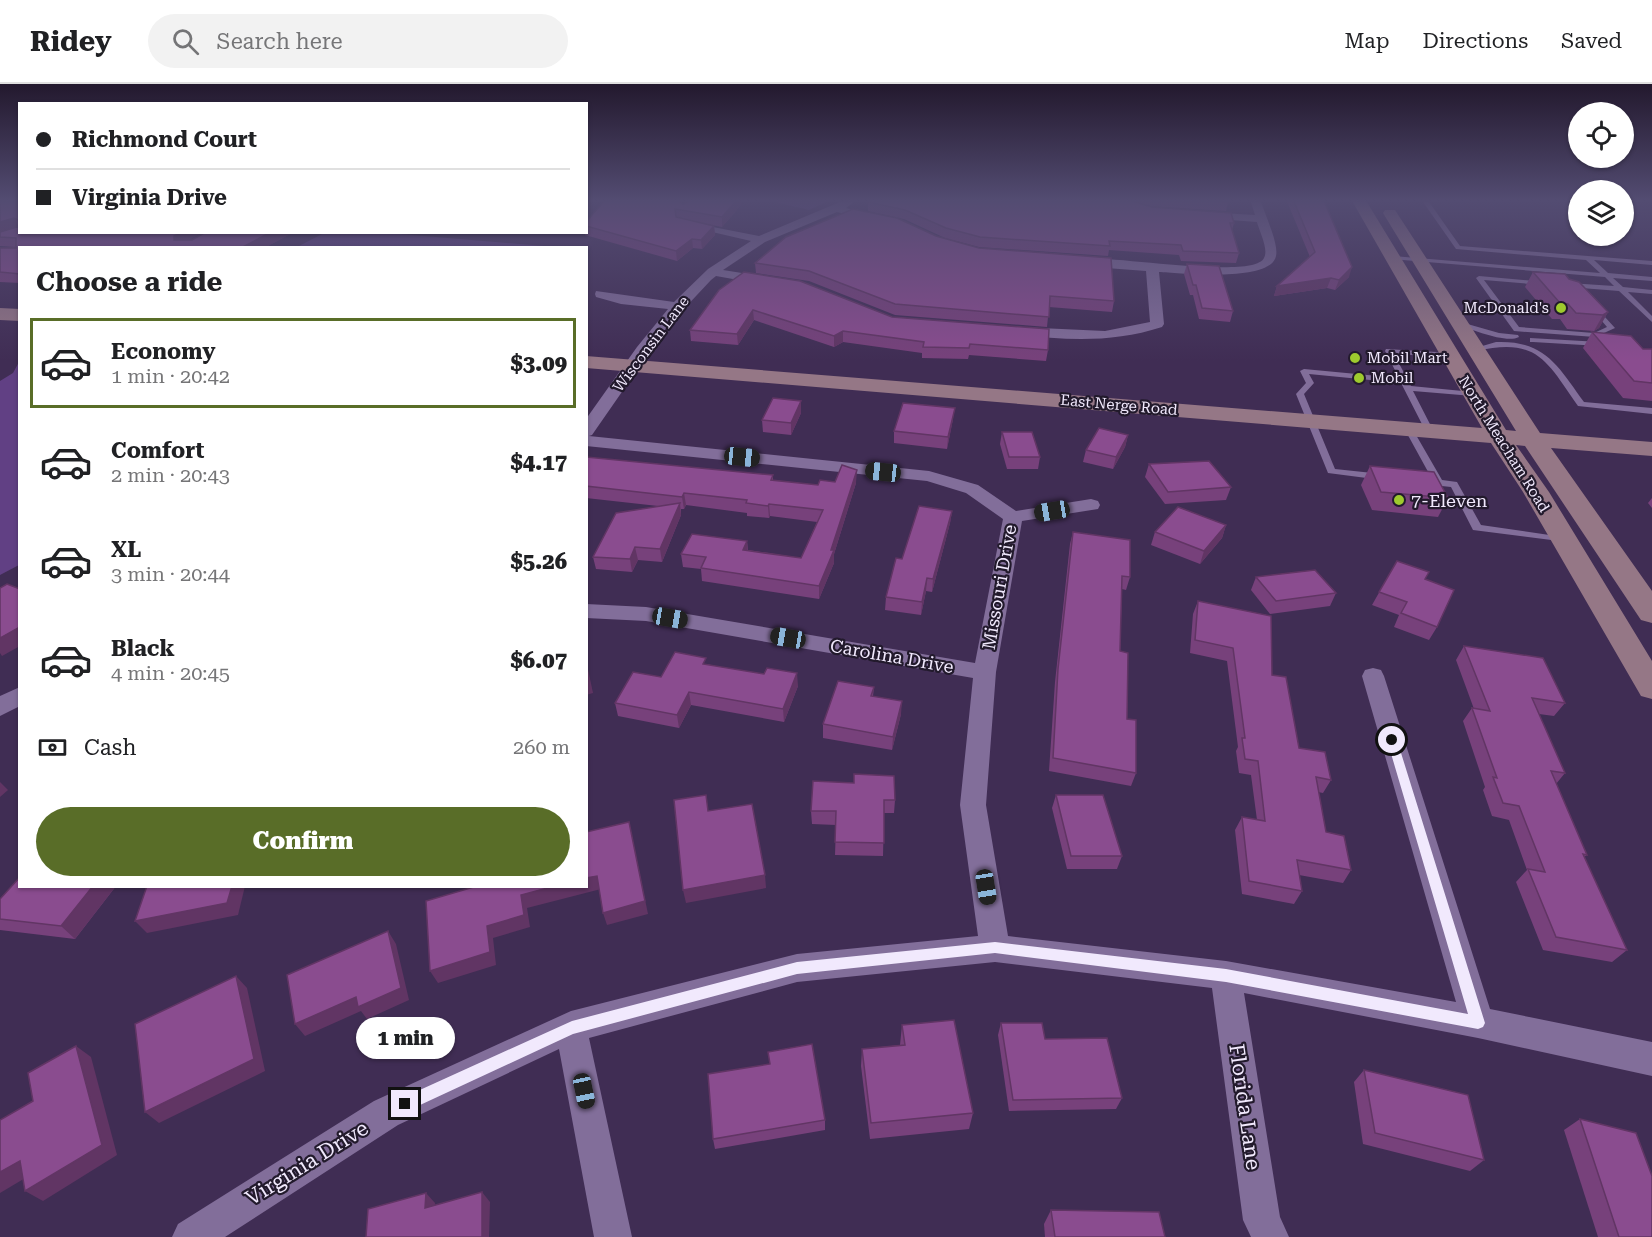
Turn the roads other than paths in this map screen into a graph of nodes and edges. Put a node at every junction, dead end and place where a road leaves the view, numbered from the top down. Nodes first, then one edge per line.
1 (741, 253) edge
2 (1271, 253) edge
3 (1390, 253) edge
4 (1415, 253) edge
5 (1520, 253) edge
6 (1393, 258) junction
7 (1588, 258) junction
8 (1420, 260) junction
9 (1068, 261) edge
10 (1443, 262) junction
11 (1652, 263) edge
12 (1152, 267) junction
13 (1599, 269) junction
14 (712, 272) junction
15 (1652, 273) edge
16 (1606, 276) junction
17 (1652, 279) edge
18 (782, 283) edge
19 (1554, 284) edge
20 (1565, 285) edge
21 (1576, 286) junction
22 (1621, 289) junction
23 (1652, 292) edge
24 (601, 294) dead end
25 (1583, 294) edge
26 (1590, 303) edge
27 (676, 306) junction
28 (0, 314) edge
29 (18, 315) edge
30 (1652, 320) edge
31 (1460, 323) junction
32 (1009, 330) edge
33 (1533, 340) junction
34 (1605, 344) edge
35 (1476, 349) junction
36 (1549, 352) junction
37 (1450, 355) junction
38 (588, 362) edge
39 (632, 365) junction
40 (1406, 384) junction
41 (1473, 394) junction
42 (1506, 398) junction
43 (1652, 411) edge
44 (1309, 420) junction
45 (588, 429) edge
46 (1419, 429) junction
47 (1497, 435) junction
48 (1532, 438) junction
49 (588, 441) edge
50 (1652, 448) edge
51 (1390, 477) edge
52 (1414, 480) edge
53 (1438, 482) junction
54 (1091, 505) dead end
55 (1013, 517) junction
56 (1563, 540) junction
57 (588, 611) edge
58 (1652, 613) edge
59 (985, 672) junction
60 (1373, 675) dead end
61 (1652, 688) edge
62 (995, 948) junction
63 (1226, 975) junction
64 (1478, 1023) junction
65 (572, 1027) junction
66 (1652, 1059) edge
67 (191, 1237) edge
68 (613, 1237) edge
69 (1269, 1237) edge

1 - 14 street, Wisconsin Lane
2 - 12 street
3 - 6 main road, North Meacham Road
4 - 8 main road, North Meacham Road
5 - 7 lane
6 - 8 lane
6 - 37 main road, North Meacham Road
7 - 11 lane
7 - 13 lane
8 - 10 lane
8 - 31 main road, North Meacham Road
9 - 12 street
10 - 13 lane
10 - 16 lane
12 - 32 street
13 - 15 lane
13 - 16 lane
14 - 18 street
14 - 27 street, Wisconsin Lane
16 - 17 lane
16 - 22 lane
19 - 26 lane
20 - 21 lane
21 - 22 lane
21 - 25 lane
22 - 23 lane
22 - 30 lane
24 - 27 street
27 - 39 street, Wisconsin Lane
28 - 29 main road
31 - 33 lane
31 - 35 main road, North Meacham Road
33 - 34 lane
33 - 36 lane
35 - 36 lane
35 - 42 main road, North Meacham Road
36 - 43 lane
37 - 40 lane
37 - 41 main road, North Meacham Road
38 - 39 main road, East Nerge Road
39 - 44 main road, East Nerge Road
39 - 45 street, Wisconsin Lane
40 - 41 lane
40 - 44 lane
40 - 46 lane
41 - 47 main road, North Meacham Road
42 - 48 main road, North Meacham Road
42 - 50 main road
44 - 46 main road, East Nerge Road
44 - 51 lane
46 - 47 main road, East Nerge Road
46 - 53 lane
47 - 48 main road, East Nerge Road
47 - 56 main road, North Meacham Road
48 - 50 main road, East Nerge Road
48 - 58 main road, North Meacham Road
49 - 55 street, Missouri Drive
52 - 53 lane
53 - 56 lane
54 - 55 street
55 - 59 street, Missouri Drive
56 - 61 main road, North Meacham Road
57 - 59 street, Carolina Drive
59 - 62 street, Missouri Drive
60 - 64 street
62 - 63 street, Virginia Drive
62 - 65 street, Virginia Drive
63 - 64 street, Virginia Drive
63 - 69 street, Florida Lane
64 - 66 street, Virginia Drive
65 - 67 street, Virginia Drive
65 - 68 street

